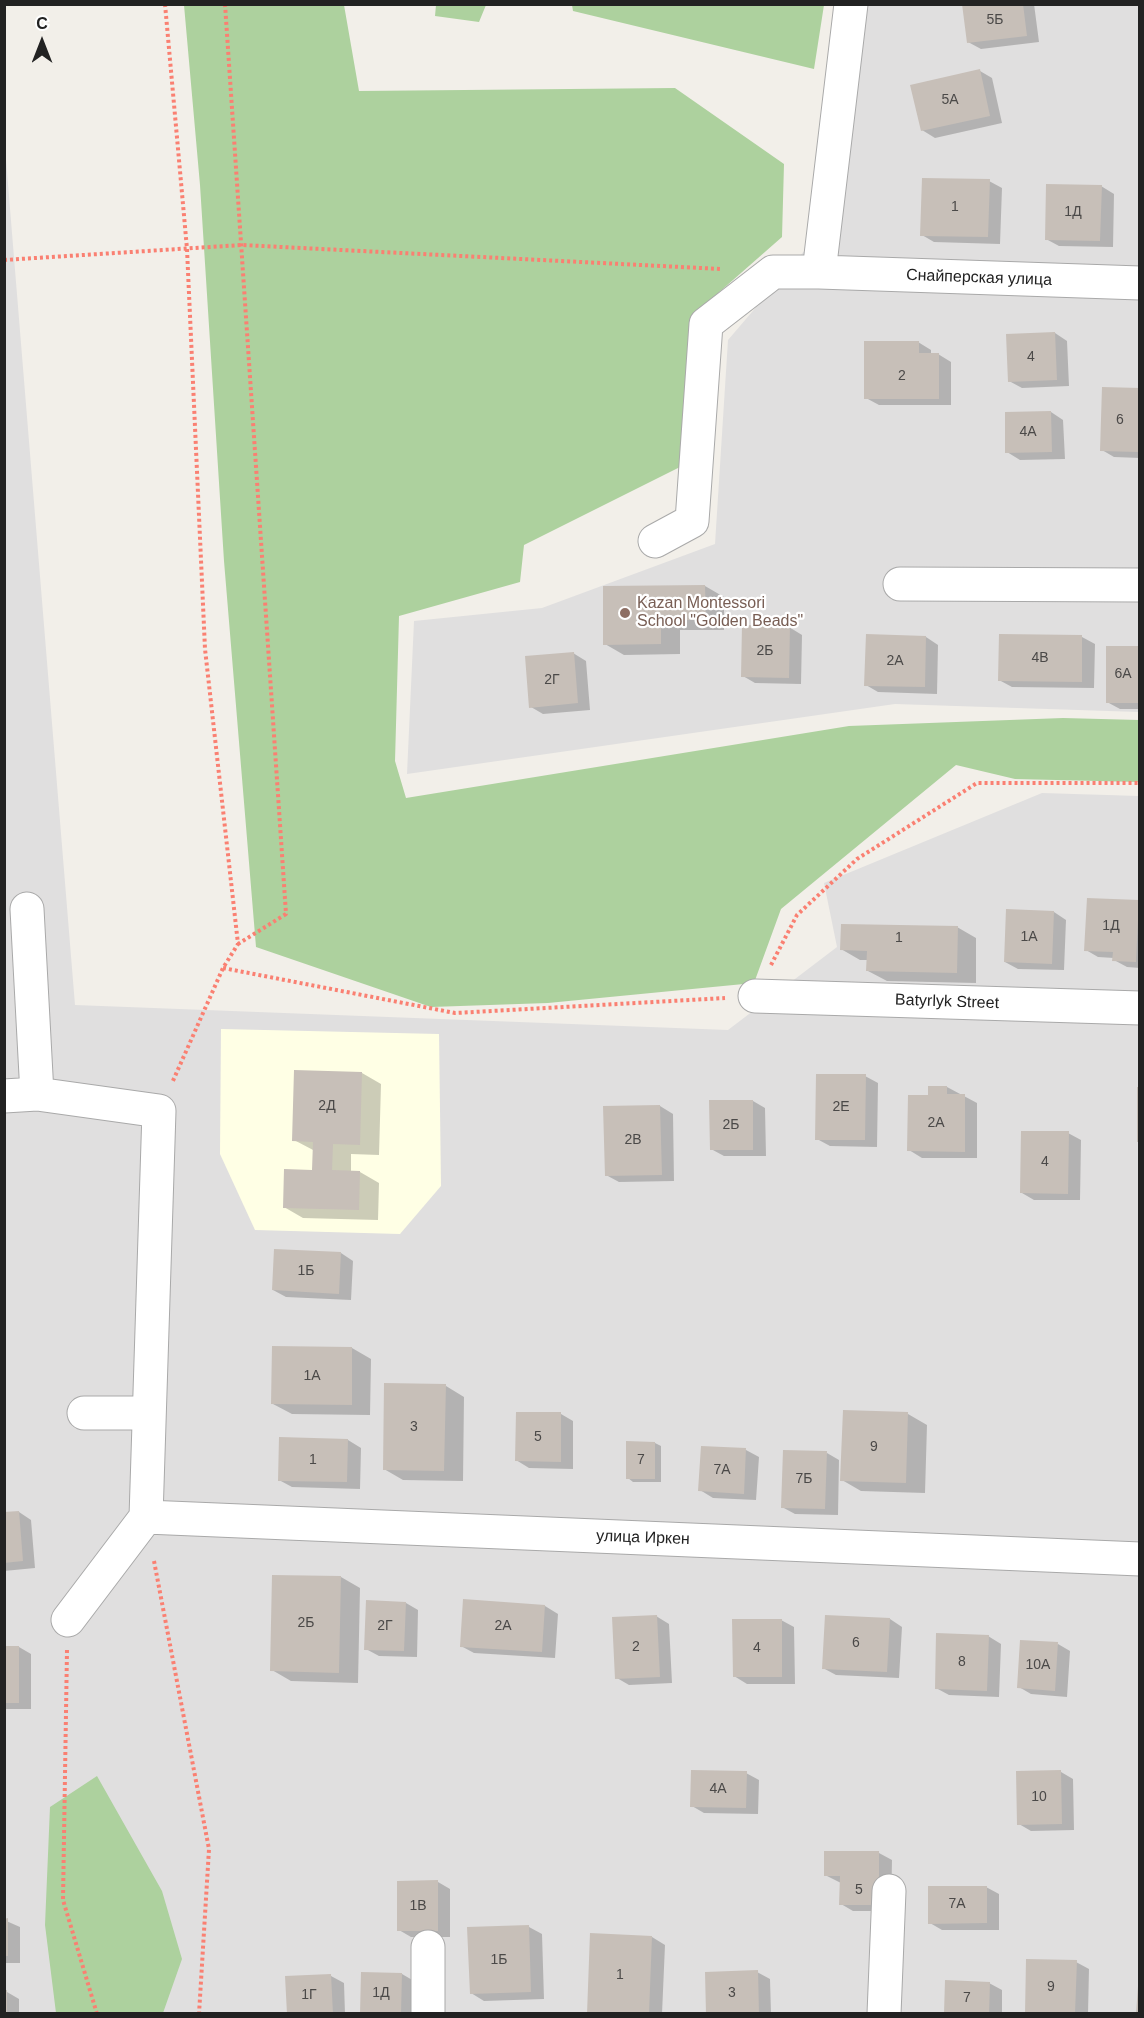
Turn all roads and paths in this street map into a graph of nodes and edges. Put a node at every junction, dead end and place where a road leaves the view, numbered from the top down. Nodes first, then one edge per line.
1 (165, 4) edge
2 (225, 4) edge
3 (851, 4) edge
4 (242, 245) junction
5 (187, 249) junction
6 (4, 260) edge
7 (773, 272) junction
8 (819, 272) junction
9 (1140, 284) edge
10 (655, 541) dead end
11 (900, 584) dead end
12 (1140, 585) edge
13 (1140, 783) edge
14 (27, 909) dead end
15 (238, 944) junction
16 (223, 968) junction
17 (755, 996) junction
18 (1140, 1008) edge
19 (37, 1094) junction
20 (4, 1096) edge
21 (159, 1111) junction
22 (84, 1413) dead end
23 (149, 1413) junction
24 (146, 1517) junction
25 (1140, 1559) edge
26 (68, 1620) joint
27 (428, 1947) dead end
28 (97, 2013) edge
29 (199, 2013) edge
30 (428, 2013) edge
31 (884, 2013) edge
32 (905, 2013) edge

1 - 5 path
2 - 4 path
3 - 8 street
4 - 5 path
4 - 7 path
4 - 15 path
5 - 6 path
5 - 15 path
7 - 8 street, Снайперская улица
7 - 10 street
8 - 9 street, Снайперская улица
11 - 12 street
13 - 17 path
14 - 19 street
15 - 16 path
16 - 17 path
16 - 21 path
17 - 18 street, Batyrlyk Street
19 - 20 street
19 - 21 street
21 - 23 street
22 - 23 street
23 - 24 street
24 - 25 street, улица Иркен
24 - 26 street
24 - 29 path
26 - 28 path
27 - 30 street
31 - 32 street

